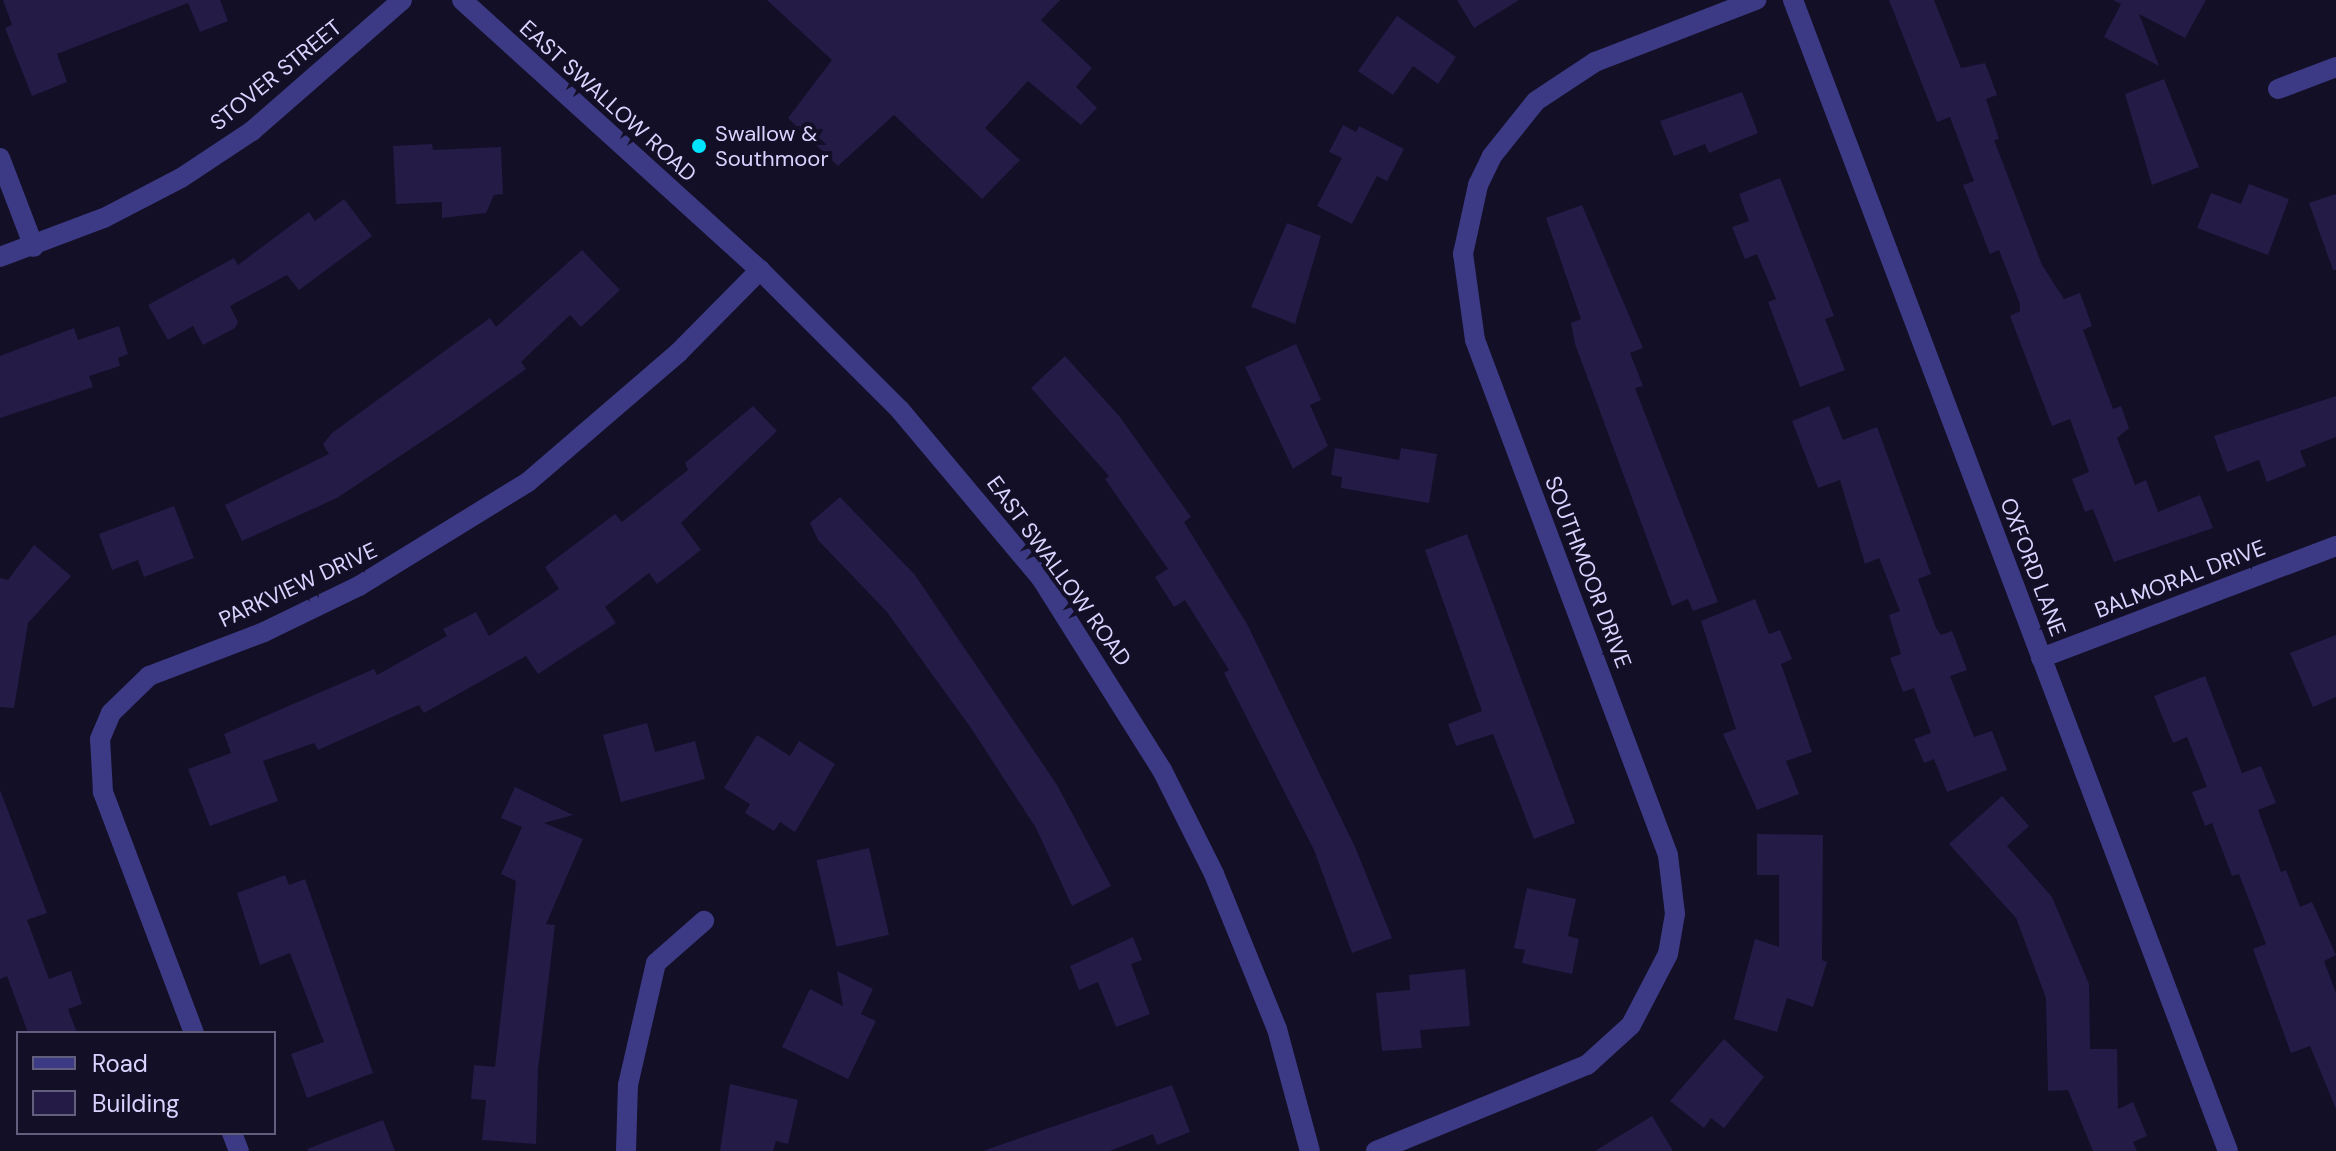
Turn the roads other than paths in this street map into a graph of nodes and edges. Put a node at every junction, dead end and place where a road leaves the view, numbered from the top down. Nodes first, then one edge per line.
1 (402, 0) edge
2 (462, 0) edge
3 (1756, 0) edge
4 (1793, 0) edge
5 (2336, 67) edge
6 (2278, 89) dead end
7 (0, 158) edge
8 (34, 247) junction
9 (0, 257) edge
10 (760, 270) junction
11 (2336, 546) edge
12 (2041, 658) junction
13 (704, 921) dead end
14 (193, 1031) edge
15 (626, 1151) edge
16 (1310, 1151) edge
17 (1376, 1151) edge
18 (2228, 1151) edge

1 - 8 street, STOVER STREET
2 - 10 street, EAST SWALLOW ROAD
3 - 17 street, SOUTHMOOR DRIVE
4 - 12 street, OXFORD LANE
5 - 6 street
7 - 8 street
8 - 9 street, STOVER STREET
10 - 14 street, PARKVIEW DRIVE
10 - 16 street, EAST SWALLOW ROAD
11 - 12 street, BALMORAL DRIVE
12 - 18 street, OXFORD LANE
13 - 15 street

